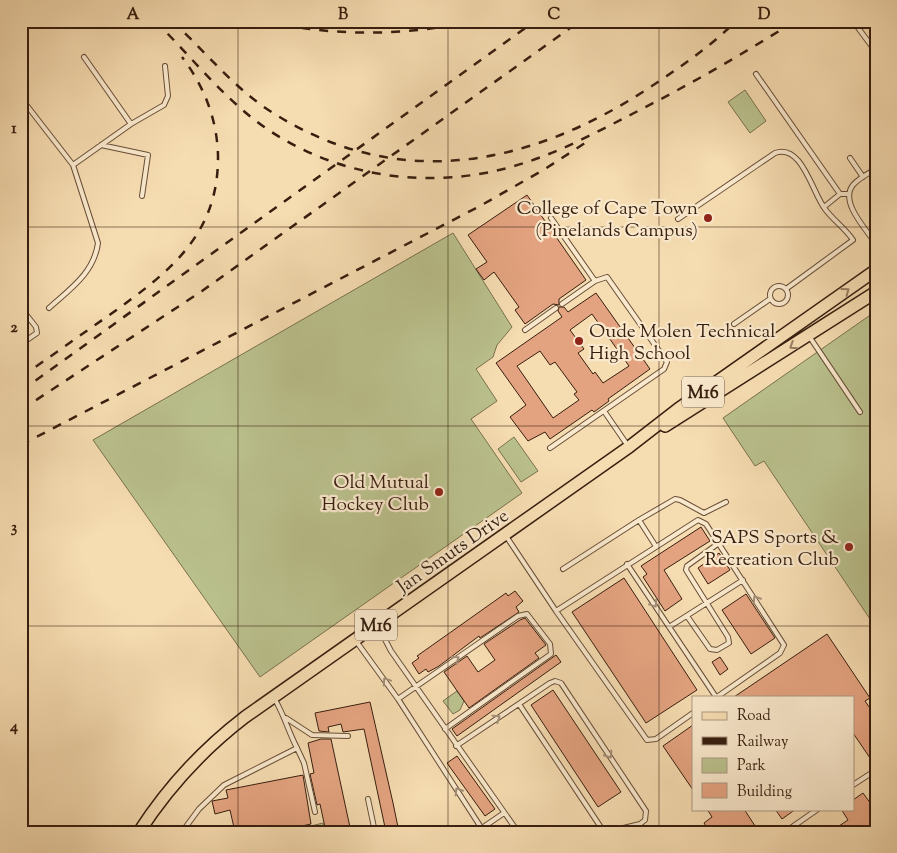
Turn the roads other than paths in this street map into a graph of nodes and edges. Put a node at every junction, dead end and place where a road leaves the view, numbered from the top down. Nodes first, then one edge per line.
1 (853, 21) edge
2 (876, 52) edge
3 (84, 57) dead end
4 (166, 66) dead end
5 (756, 74) dead end
6 (21, 98) edge
7 (132, 124) junction
8 (101, 145) junction
9 (850, 158) dead end
10 (73, 165) junction
11 (876, 169) edge
12 (863, 177) junction
13 (840, 194) junction
14 (849, 194) junction
15 (142, 196) dead end
16 (824, 207) junction
17 (550, 218) dead end
18 (678, 219) dead end
19 (876, 244) edge
20 (876, 270) edge
21 (595, 281) junction
22 (786, 289) junction
23 (876, 292) edge
24 (770, 299) junction
25 (562, 304) dead end
26 (21, 308) edge
27 (50, 308) dead end
28 (556, 308) dead end
29 (734, 324) dead end
30 (525, 330) dead end
31 (808, 336) junction
32 (21, 344) edge
33 (604, 411) junction
34 (860, 412) dead end
35 (632, 445) junction
36 (550, 448) dead end
37 (726, 502) dead end
38 (639, 520) junction
39 (504, 534) junction
40 (719, 544) junction
41 (655, 545) junction
42 (626, 564) junction
43 (563, 569) dead end
44 (743, 580) junction
45 (706, 603) junction
46 (556, 611) junction
47 (687, 616) junction
48 (377, 624) junction
49 (669, 627) junction
50 (355, 639) junction
51 (416, 686) junction
52 (715, 696) edge
53 (717, 696) edge
54 (274, 697) junction
55 (398, 699) junction
56 (519, 704) junction
57 (692, 714) edge
58 (286, 718) junction
59 (445, 729) junction
60 (348, 736) dead end
61 (456, 746) junction
62 (297, 748) junction
63 (876, 770) edge
64 (854, 784) edge
65 (368, 799) dead end
66 (817, 810) edge
67 (315, 812) dead end
68 (504, 813) junction
69 (483, 830) edge
70 (139, 832) edge
71 (182, 832) edge
72 (375, 832) edge
73 (518, 832) edge
74 (606, 832) edge
75 (785, 832) edge

1 - 2 lane
3 - 7 lane
4 - 7 lane
5 - 13 lane
6 - 10 lane
7 - 8 lane
8 - 10 lane
8 - 15 lane
9 - 12 lane
10 - 27 lane
11 - 12 lane
12 - 14 lane
13 - 14 lane
13 - 16 lane
14 - 19 lane
16 - 18 lane
16 - 22 lane
17 - 21 lane
35 -> 20 main road, Jan Smuts Drive / M16
21 - 25 lane
21 - 33 lane
22 - 24 lane
22 - 24 lane
23 - 31 main road, Jan Smuts Drive / M16
24 - 29 lane
26 - 32 lane
28 - 30 lane
31 - 34 lane
31 -> 35 main road, Jan Smuts Drive / M16
33 - 35 lane
33 - 36 lane
35 - 39 main road, Jan Smuts Drive / M16
37 - 38 lane
38 - 41 lane
38 - 43 lane
39 - 46 lane
39 - 48 main road, Jan Smuts Drive / M16
40 - 41 lane
40 - 44 lane
40 - 45 lane
41 - 42 lane
42 - 46 lane
42 -> 49 lane
44 - 45 lane
53 -> 44 lane
45 - 47 lane
45 - 47 lane
46 - 57 lane
47 - 49 lane
48 - 50 main road, Jan Smuts Drive / M16
48 - 51 lane
49 - 52 lane
50 - 54 main road, Jan Smuts Drive / M16
55 -> 50 lane
51 - 55 lane
51 - 59 lane
51 -> 59 lane
54 - 58 lane
54 - 70 main road, Jan Smuts Drive / M16
69 -> 55 lane
61 -> 56 lane
56 - 74 lane
56 -> 74 lane
58 - 60 lane
58 - 62 lane
59 - 61 lane
61 - 68 lane
62 - 67 lane
62 - 71 lane
63 - 64 lane
65 - 72 lane
66 - 75 lane
68 - 69 lane
68 - 73 lane

